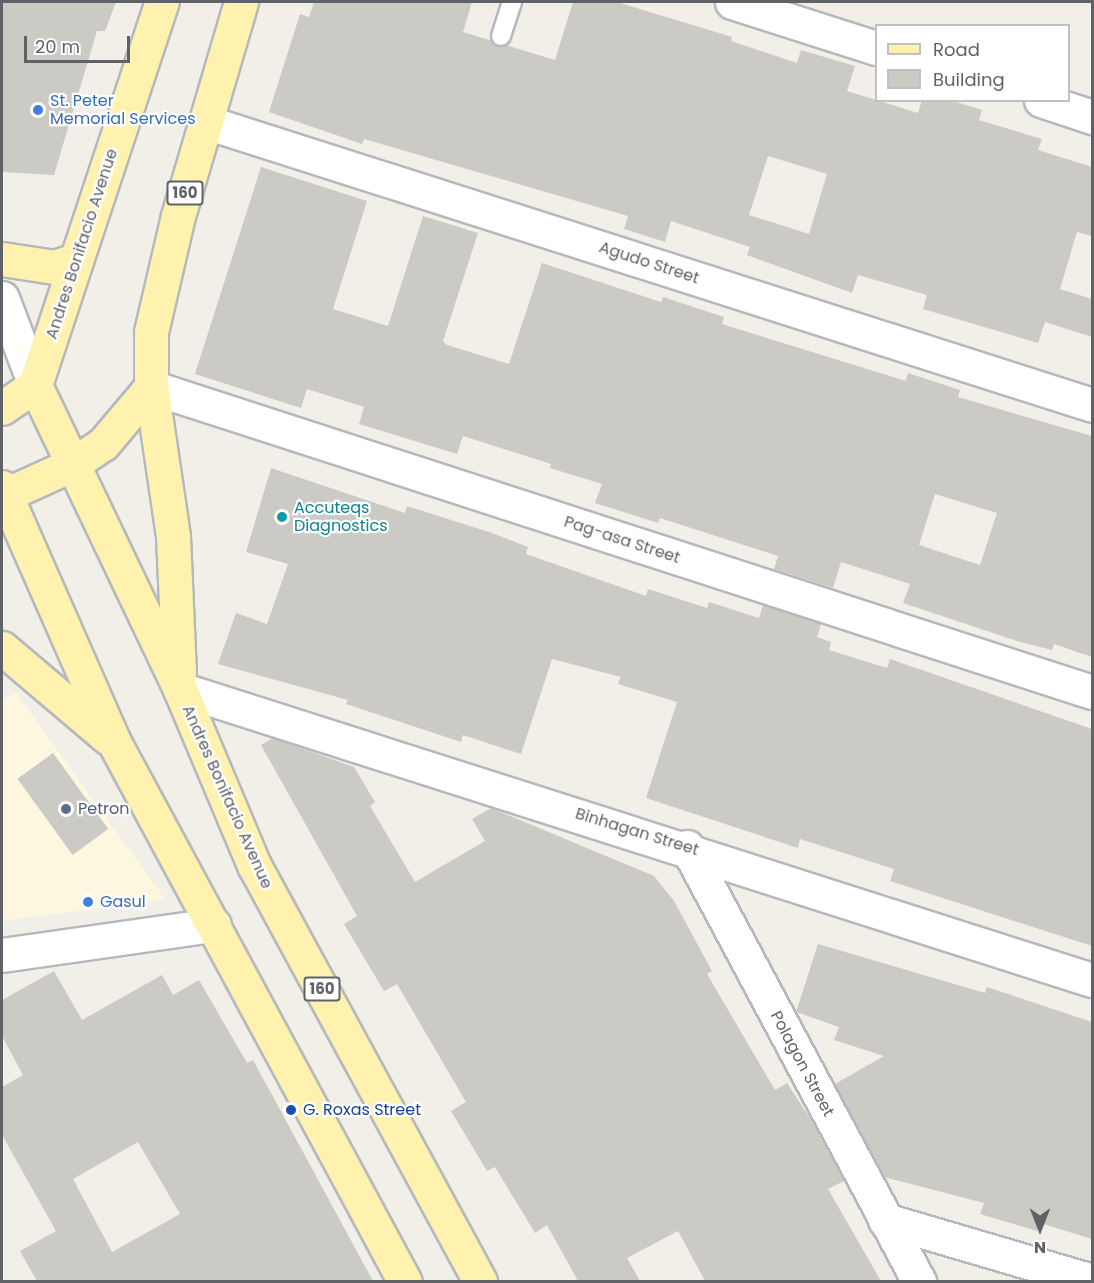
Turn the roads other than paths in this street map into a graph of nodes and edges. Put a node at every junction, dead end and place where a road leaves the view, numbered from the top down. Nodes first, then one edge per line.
1 (162, 2) edge
2 (241, 2) edge
3 (512, 2) edge
4 (732, 2) edge
5 (501, 36) dead end
6 (875, 48) edge
7 (1047, 102) edge
8 (1092, 117) edge
9 (206, 122) junction
10 (77, 259) junction
11 (2, 260) edge
12 (2, 298) edge
13 (35, 385) junction
14 (151, 387) junction
15 (1092, 405) edge
16 (2, 408) edge
17 (73, 464) junction
18 (3, 493) edge
19 (2, 648) edge
20 (180, 689) junction
21 (1092, 692) edge
22 (114, 742) junction
23 (687, 847) junction
24 (214, 925) junction
25 (2, 955) edge
26 (1092, 980) edge
27 (885, 1220) junction
28 (405, 1281) edge
29 (480, 1281) edge
30 (919, 1281) edge
31 (1092, 1281) edge

1 - 10 main road, Andres Bonifacio Avenue
2 - 9 main road, 160
3 - 5 lane
4 - 6 street
7 - 8 street
9 - 14 main road, 160
9 - 15 street, Agudo Street
10 - 11 main road
10 - 13 main road, Andres Bonifacio Avenue
12 - 13 street
13 - 16 main road
13 - 17 main road, Andres Bonifacio Avenue / 160
14 - 17 main road
14 - 20 main road
14 - 21 street, Pag-asa Street
17 - 18 main road
17 - 20 main road, Andres Bonifacio Avenue / 160
18 - 22 main road
19 - 22 main road
20 - 23 street, Binhagan Street
20 - 29 main road, Andres Bonifacio Avenue / 160
22 - 24 main road
23 - 26 street, Binhagan Street
23 - 27 street, Polagon Street
24 - 25 street
24 - 28 main road
27 - 30 street, Polagon Street
27 - 31 street

